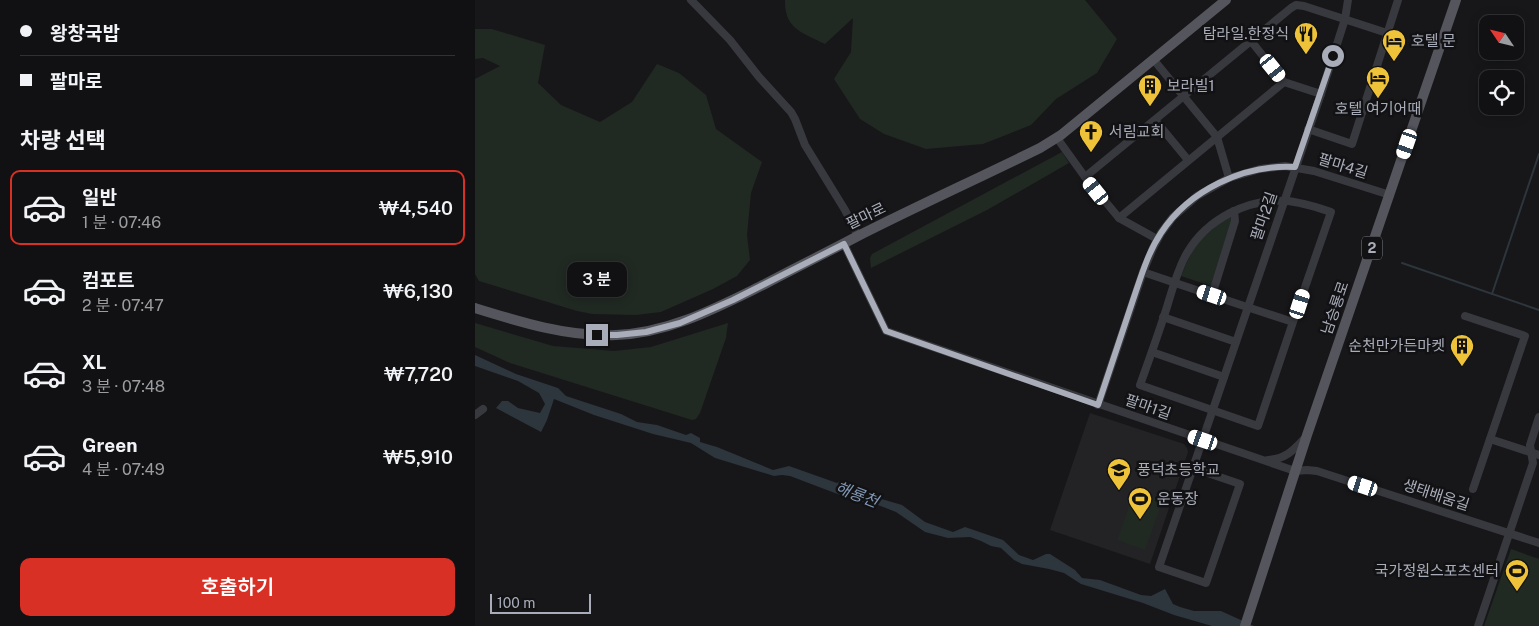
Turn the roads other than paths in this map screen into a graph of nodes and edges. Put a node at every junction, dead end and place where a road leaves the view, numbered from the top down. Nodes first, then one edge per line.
1 (691, 0) edge
2 (1226, 0) edge
3 (1348, 0) edge
4 (1398, 0) edge
5 (1451, 0) edge
6 (1458, 0) edge
7 (1345, 19) junction
8 (1447, 24) junction
9 (1387, 33) junction
10 (1251, 41) junction
11 (1153, 59) junction
12 (1284, 82) junction
13 (1321, 94) junction
14 (1184, 96) junction
15 (1155, 120) junction
16 (1308, 130) junction
17 (1217, 137) junction
18 (1057, 138) junction
19 (1188, 160) junction
20 (1295, 167) junction
21 (1085, 177) junction
22 (1229, 178) junction
23 (1390, 195) junction
24 (1285, 200) junction
25 (1234, 211) junction
26 (1119, 218) junction
27 (858, 236) junction
28 (1157, 239) junction
29 (844, 244) junction
30 (1143, 272) junction
31 (1175, 282) junction
32 (1212, 295) junction
33 (475, 306) edge
34 (1248, 307) junction
35 (1465, 316) dead end
36 (1163, 317) junction
37 (1293, 322) junction
38 (1236, 342) junction
39 (1152, 352) junction
40 (1224, 376) junction
41 (1098, 405) junction
42 (483, 409) dead end
43 (1213, 410) junction
44 (475, 415) edge
45 (1539, 417) edge
46 (1307, 436) junction
47 (1490, 439) junction
48 (1203, 440) junction
49 (1535, 454) edge
50 (1263, 460) junction
51 (1193, 468) junction
52 (1295, 471) junction
53 (1473, 488) dead end
54 (1509, 533) junction
55 (1539, 544) edge
56 (1245, 626) edge
57 (1478, 626) edge

1 - 27 street
2 - 11 main road, 팔마로
3 - 7 street, 팔마2길
4 - 9 street
5 - 8 main road
6 - 8 main road
7 - 9 street
7 - 10 street
7 - 13 street, 팔마2길
8 - 23 main road, 남승룡로 / 2
9 - 16 street
10 - 12 street
10 - 14 street
11 - 14 street
11 - 18 main road, 팔마로
12 - 13 street
12 - 17 street
13 - 16 street, 팔마2길
14 - 15 street
14 - 17 street
15 - 19 street
15 - 21 street
16 - 20 street, 팔마2길
17 - 19 street
17 - 22 street
18 - 21 street
18 - 27 main road, 팔마로
19 - 26 street
20 - 22 street, 팔마4길
20 - 23 street, 팔마4길
20 - 24 street, 팔마2길
21 - 26 street
22 - 28 street, 팔마4길
23 - 46 main road, 남승룡로 / 2
24 - 25 street
24 - 34 street, 팔마2길
24 - 37 street
25 - 31 street
25 - 32 street
26 - 28 street
27 - 29 main road, 팔마로
28 - 30 street, 팔마4길
29 - 33 main road, 팔마로
29 - 41 street, 팔마1길
30 - 31 street
30 - 41 street, 팔마4길
31 - 32 street
31 - 36 street
32 - 34 street
34 - 37 street
34 - 38 street, 팔마2길
35 - 47 street
36 - 38 street
36 - 39 street
37 - 43 street
38 - 40 street, 팔마2길
39 - 40 street
39 - 43 street
40 - 43 street, 팔마2길
41 - 48 street, 팔마1길
42 - 44 street
43 - 48 street, 팔마2길
45 - 49 street
46 - 50 street
46 - 52 main road, 남승룡로 / 2
47 - 49 street
47 - 53 street
48 - 50 street, 팔마1길
48 - 51 street, 팔마2길
49 - 54 street
50 - 52 street, 팔마1길
51 - 51 street, 팔마2길
52 - 54 street, 생태배움길
52 - 56 main road, 남승룡로 / 2
54 - 55 street, 생태배움길
54 - 57 street

